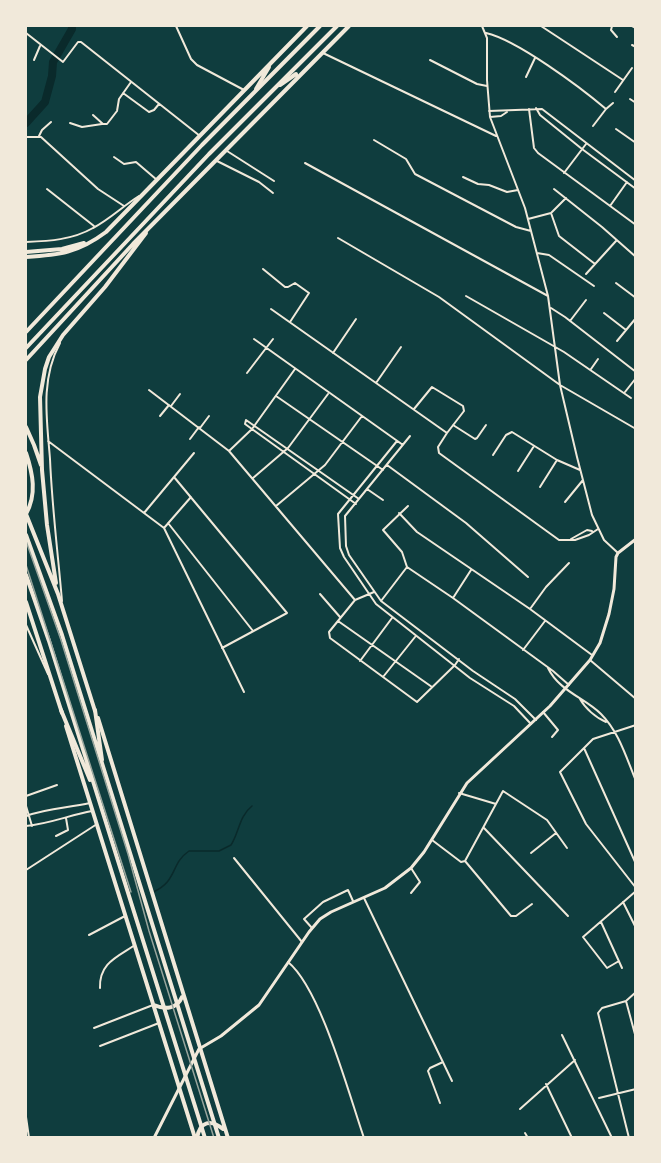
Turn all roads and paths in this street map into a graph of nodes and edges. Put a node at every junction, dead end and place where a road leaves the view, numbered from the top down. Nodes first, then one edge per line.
1 (176, 26) edge
2 (306, 26) edge
3 (320, 26) edge
4 (337, 26) edge
5 (348, 26) edge
6 (482, 26) edge
7 (541, 26) edge
8 (612, 26) edge
9 (632, 26) edge
10 (636, 28) edge
11 (26, 33) edge
12 (486, 33) junction
13 (617, 36) dead end
14 (41, 45) junction
15 (632, 45) dead end
16 (636, 47) edge
17 (321, 52) junction
18 (536, 58) junction
19 (34, 60) dead end
20 (430, 60) dead end
21 (272, 61) junction
22 (632, 68) dead end
23 (302, 71) junction
24 (526, 77) dead end
25 (623, 80) junction
26 (131, 82) junction
27 (487, 86) junction
28 (277, 87) junction
29 (244, 90) junction
30 (615, 92) dead end
31 (123, 93) junction
32 (253, 94) junction
33 (630, 99) dead end
34 (613, 103) dead end
35 (636, 103) edge
36 (159, 104) junction
37 (536, 108) junction
38 (606, 108) junction
39 (529, 109) junction
40 (489, 111) junction
41 (507, 112) junction
42 (93, 115) dead end
43 (490, 117) junction
44 (51, 122) dead end
45 (70, 123) dead end
46 (103, 124) junction
47 (593, 126) dead end
48 (616, 129) dead end
49 (39, 136) junction
50 (200, 136) junction
51 (496, 136) junction
52 (26, 137) edge
53 (374, 140) dead end
54 (636, 143) edge
55 (586, 144) junction
56 (582, 149) junction
57 (224, 150) junction
58 (114, 157) dead end
59 (214, 160) junction
60 (305, 164) dead end
61 (564, 173) junction
62 (463, 177) dead end
63 (157, 180) junction
64 (274, 181) dead end
65 (636, 181) edge
66 (627, 182) junction
67 (47, 189) dead end
68 (554, 189) dead end
69 (636, 189) edge
70 (518, 190) junction
71 (145, 193) junction
72 (273, 193) dead end
73 (566, 198) junction
74 (124, 206) junction
75 (610, 206) junction
76 (551, 213) junction
77 (528, 219) junction
78 (151, 225) junction
79 (636, 225) edge
80 (95, 227) junction
81 (531, 231) junction
82 (338, 238) dead end
83 (95, 240) junction
84 (617, 240) junction
85 (26, 242) edge
86 (26, 252) edge
87 (537, 253) junction
88 (26, 257) edge
89 (636, 257) edge
90 (595, 264) junction
91 (263, 269) dead end
92 (586, 274) dead end
93 (616, 283) dead end
94 (594, 286) dead end
95 (466, 296) dead end
96 (548, 296) junction
97 (636, 298) edge
98 (586, 300) dead end
99 (551, 308) junction
100 (271, 309) dead end
101 (604, 314) dead end
102 (636, 318) edge
103 (357, 319) dead end
104 (570, 321) junction
105 (290, 322) junction
106 (630, 324) junction
107 (71, 325) junction
108 (636, 328) edge
109 (626, 330) junction
110 (26, 332) edge
111 (254, 339) dead end
112 (273, 339) dead end
113 (617, 341) dead end
114 (555, 346) junction
115 (401, 347) dead end
116 (26, 348) edge
117 (266, 348) junction
118 (333, 353) junction
119 (598, 359) dead end
120 (26, 360) edge
121 (296, 369) junction
122 (590, 370) junction
123 (636, 372) edge
124 (247, 373) dead end
125 (636, 378) edge
126 (376, 383) junction
127 (560, 385) junction
128 (149, 390) dead end
129 (329, 393) junction
130 (624, 393) junction
131 (180, 394) dead end
132 (276, 396) junction
133 (631, 398) dead end
134 (170, 406) junction
135 (414, 409) junction
136 (160, 416) dead end
137 (209, 416) dead end
138 (362, 416) junction
139 (310, 420) junction
140 (255, 424) junction
141 (453, 425) junction
142 (486, 425) dead end
143 (26, 427) edge
144 (200, 427) junction
145 (252, 429) junction
146 (636, 429) edge
147 (447, 433) junction
148 (411, 436) dead end
149 (190, 440) dead end
150 (48, 441) junction
151 (397, 441) junction
152 (343, 442) junction
153 (403, 445) junction
154 (534, 446) junction
155 (288, 448) junction
156 (229, 451) junction
157 (284, 452) junction
158 (26, 453) edge
159 (194, 453) dead end
160 (493, 455) dead end
161 (556, 460) junction
162 (387, 465) junction
163 (377, 466) junction
164 (42, 470) junction
165 (320, 470) junction
166 (383, 470) junction
167 (580, 470) junction
168 (518, 471) dead end
169 (315, 474) junction
170 (174, 477) junction
171 (253, 478) junction
172 (583, 480) junction
173 (540, 487) dead end
174 (367, 489) junction
175 (190, 496) junction
176 (354, 496) junction
177 (359, 499) junction
178 (351, 500) junction
179 (383, 500) dead end
180 (565, 502) dead end
181 (356, 504) junction
182 (276, 506) junction
183 (408, 506) dead end
184 (144, 513) junction
185 (399, 513) junction
186 (26, 514) edge
187 (168, 523) junction
188 (164, 528) junction
189 (598, 529) junction
190 (26, 535) edge
191 (636, 539) edge
192 (618, 553) junction
193 (569, 563) dead end
194 (407, 567) junction
195 (471, 569) junction
196 (26, 575) edge
197 (528, 577) dead end
198 (374, 592) junction
199 (58, 594) junction
200 (320, 594) dead end
201 (369, 594) junction
202 (453, 598) junction
203 (355, 600) junction
204 (381, 601) junction
205 (26, 602) edge
206 (62, 608) junction
207 (530, 609) junction
208 (26, 613) edge
209 (340, 617) junction
210 (392, 618) junction
211 (545, 620) junction
212 (338, 621) junction
213 (26, 624) edge
214 (253, 631) junction
215 (415, 636) junction
216 (39, 639) junction
217 (372, 645) junction
218 (222, 648) junction
219 (523, 650) junction
220 (594, 656) junction
221 (459, 659) junction
222 (590, 660) junction
223 (360, 661) junction
224 (395, 662) junction
225 (455, 665) junction
226 (548, 668) junction
227 (383, 677) junction
228 (53, 685) junction
229 (568, 685) junction
230 (432, 687) junction
231 (565, 689) junction
232 (244, 693) dead end
233 (636, 699) edge
234 (61, 710) junction
235 (95, 710) junction
236 (543, 712) junction
237 (536, 720) junction
238 (531, 724) junction
239 (636, 725) edge
240 (616, 731) junction
241 (552, 737) dead end
242 (584, 748) junction
243 (104, 772) junction
244 (636, 781) edge
245 (57, 785) dead end
246 (459, 793) junction
247 (26, 796) edge
248 (100, 802) junction
249 (90, 803) junction
250 (496, 804) junction
251 (26, 806) edge
252 (92, 811) junction
253 (27, 815) edge
254 (66, 818) junction
255 (97, 825) junction
256 (26, 826) edge
257 (32, 826) junction
258 (484, 828) junction
259 (556, 833) junction
260 (56, 836) dead end
261 (432, 840) junction
262 (567, 848) dead end
263 (531, 853) dead end
264 (234, 858) dead end
265 (465, 861) junction
266 (636, 864) edge
267 (411, 868) junction
268 (26, 870) edge
269 (636, 889) edge
270 (411, 893) dead end
271 (364, 898) junction
272 (623, 902) junction
273 (354, 903) junction
274 (532, 904) dead end
275 (125, 915) junction
276 (568, 916) dead end
277 (601, 922) junction
278 (312, 928) junction
279 (636, 928) edge
280 (88, 935) dead end
281 (302, 942) junction
282 (135, 945) junction
283 (619, 961) junction
284 (288, 963) junction
285 (622, 968) dead end
286 (100, 988) dead end
287 (636, 992) edge
288 (183, 996) junction
289 (626, 1001) junction
290 (153, 1005) junction
291 (160, 1023) junction
292 (94, 1028) dead end
293 (562, 1035) dead end
294 (636, 1038) edge
295 (100, 1046) dead end
296 (199, 1048) junction
297 (575, 1060) junction
298 (443, 1062) junction
299 (452, 1081) dead end
300 (546, 1084) junction
301 (179, 1086) junction
302 (636, 1089) edge
303 (617, 1093) junction
304 (599, 1098) dead end
305 (440, 1103) dead end
306 (520, 1109) dead end
307 (26, 1117) edge
308 (225, 1131) junction
309 (525, 1132) dead end
310 (29, 1137) edge
311 (154, 1137) edge
312 (196, 1137) edge
313 (205, 1137) edge
314 (219, 1137) edge
315 (228, 1137) edge
316 (364, 1137) edge
317 (528, 1137) edge
318 (572, 1137) edge
319 (612, 1137) edge
320 (628, 1137) edge

1 - 29 street
2 - 21 main road
3 - 32 main road
4 - 28 main road
5 - 17 main road
6 - 12 street
7 - 25 street
8 - 13 street
9 - 10 street
11 - 14 street
12 - 18 street
12 - 27 street
14 - 19 street
14 - 26 street
15 - 16 street
17 - 23 main road
17 - 51 street
18 - 24 street
18 - 38 street
20 - 27 street
21 - 29 main road
21 - 32 main road
22 - 25 street
23 - 28 main road
23 - 57 main road
25 - 30 street
26 - 31 street
26 - 36 street
27 - 40 street
28 - 116 main road
29 - 50 main road
31 - 36 street
31 - 46 street
32 - 110 main road
33 - 35 street
34 - 38 street
36 - 50 street
37 - 39 street
37 - 55 street
37 - 56 street
38 - 47 street
39 - 41 street
39 - 61 street
40 - 41 street
40 - 43 street
41 - 43 street
42 - 46 street
43 - 51 street
44 - 49 street
45 - 46 street
48 - 54 street
49 - 52 street
49 - 74 street
50 - 63 main road
51 - 70 street
53 - 81 street
55 - 56 street
55 - 65 street
56 - 61 street
56 - 66 street
57 - 59 main road
57 - 64 street
58 - 63 street
59 - 72 street
59 - 78 main road
60 - 96 street
61 - 75 street
62 - 70 street
63 - 71 main road
66 - 69 street
66 - 75 street
67 - 80 street
68 - 73 street
70 - 77 street
71 - 74 street
71 - 83 main road
73 - 76 street
73 - 84 street
74 - 80 street
75 - 79 street
76 - 77 street
76 - 90 street
77 - 81 street
78 - 107 main road
78 - 120 main road
80 - 85 street
81 - 87 street
82 - 127 street
83 - 86 main road
83 - 88 main road
84 - 89 street
84 - 90 street
87 - 94 street
87 - 96 street
90 - 92 street
91 - 105 street
93 - 97 street
95 - 114 street
96 - 99 street
98 - 104 street
99 - 104 street
99 - 114 street
100 - 105 street
101 - 109 street
102 - 106 street
103 - 118 street
104 - 123 street
105 - 118 street
106 - 108 street
106 - 109 street
107 - 150 street
107 - 164 main road
109 - 113 street
111 - 117 street
112 - 117 street
114 - 122 street
114 - 127 street
115 - 126 street
117 - 121 street
117 - 124 street
118 - 126 street
119 - 122 street
121 - 129 street
121 - 132 street
122 - 130 street
125 - 130 street
126 - 135 street
127 - 146 street
127 - 167 street
128 - 134 street
129 - 138 street
129 - 139 street
130 - 133 street
131 - 134 street
132 - 139 street
132 - 140 street
134 - 136 street
134 - 144 street
135 - 141 street
135 - 147 street
137 - 144 street
138 - 151 street
138 - 152 street
139 - 152 street
139 - 155 street
140 - 145 street
140 - 145 street
140 - 155 street
141 - 142 street
141 - 147 street
143 - 164 main road
144 - 149 street
144 - 156 street
145 - 156 street
145 - 157 street
147 - 189 street
148 - 153 street
150 - 184 street
150 - 206 street
151 - 153 street
151 - 163 street
152 - 163 street
152 - 165 street
153 - 162 street
154 - 160 street
154 - 161 street
154 - 168 street
155 - 157 street
155 - 165 street
156 - 171 street
157 - 169 street
157 - 171 street
158 - 186 main road
159 - 170 street
161 - 167 street
161 - 173 street
162 - 166 street
162 - 197 street
163 - 166 street
163 - 176 street
164 - 199 main road
165 - 169 street
165 - 176 street
166 - 174 street
167 - 172 street
169 - 178 street
169 - 182 street
170 - 175 street
170 - 184 street
171 - 182 street
172 - 180 street
172 - 189 street
174 - 177 street
174 - 179 street
175 - 187 street
175 - 214 street
176 - 177 street
176 - 178 street
177 - 181 street
178 - 181 street
178 - 201 street
181 - 198 street
182 - 203 street
183 - 185 street
184 - 188 street
185 - 194 street
185 - 195 street
186 - 199 main road
187 - 188 street
187 - 214 street
188 - 218 street
189 - 192 street
190 - 243 main road
191 - 192 street
192 - 220 street
193 - 207 street
194 - 202 street
194 - 204 street
195 - 202 street
195 - 207 street
196 - 248 main road
198 - 201 street
198 - 204 street
199 - 206 main road
200 - 209 street
201 - 203 street
201 - 210 street
202 - 219 street
203 - 209 street
204 - 221 street
205 - 216 main road
206 - 235 main road
207 - 211 street
208 - 216 main road
209 - 212 street
210 - 215 street
210 - 217 street
211 - 219 street
211 - 220 street
212 - 217 street
212 - 223 street
213 - 228 street
214 - 218 street
215 - 224 street
215 - 225 street
216 - 228 main road
217 - 223 street
217 - 224 street
218 - 232 street
219 - 226 street
220 - 222 street
221 - 225 street
221 - 237 street
222 - 229 street
222 - 233 street
223 - 227 street
224 - 227 street
224 - 230 street
225 - 230 street
225 - 238 street
226 - 229 street
226 - 231 street
227 - 230 street
228 - 234 main road
229 - 231 street
231 - 236 street
231 - 240 street
234 - 248 main road
234 - 249 main road
235 - 243 main road
235 - 288 main road
236 - 237 street
236 - 241 street
237 - 238 street
238 - 246 street
239 - 240 street
240 - 242 street
240 - 244 street
242 - 266 street
242 - 269 street
243 - 314 main road
245 - 247 street
246 - 250 street
246 - 261 street
248 - 313 main road
249 - 252 main road
249 - 253 street
250 - 258 street
250 - 259 street
251 - 253 street
252 - 254 street
252 - 255 main road
253 - 257 street
254 - 257 street
254 - 260 street
255 - 268 street
255 - 275 main road
256 - 257 street
258 - 265 street
258 - 276 street
259 - 262 street
259 - 263 street
261 - 265 street
261 - 267 street
264 - 281 street
265 - 274 street
267 - 270 street
267 - 271 street
269 - 272 street
271 - 273 street
271 - 298 street
272 - 277 street
272 - 279 street
273 - 278 street
273 - 278 street
275 - 280 street
275 - 282 main road
277 - 283 street
277 - 283 street
278 - 281 street
281 - 284 street
282 - 286 street
282 - 290 main road
283 - 285 street
284 - 296 street
284 - 316 street
287 - 289 street
288 - 290 main road
288 - 296 main road
289 - 294 street
289 - 303 street
290 - 291 main road
290 - 292 street
291 - 295 street
291 - 301 main road
293 - 297 street
296 - 301 street
296 - 308 main road
297 - 300 street
297 - 319 street
298 - 299 street
298 - 305 street
300 - 306 street
300 - 318 street
301 - 311 street
301 - 312 main road
302 - 303 street
303 - 304 street
303 - 320 street
307 - 310 street
308 - 312 main road
308 - 315 main road
309 - 317 street

